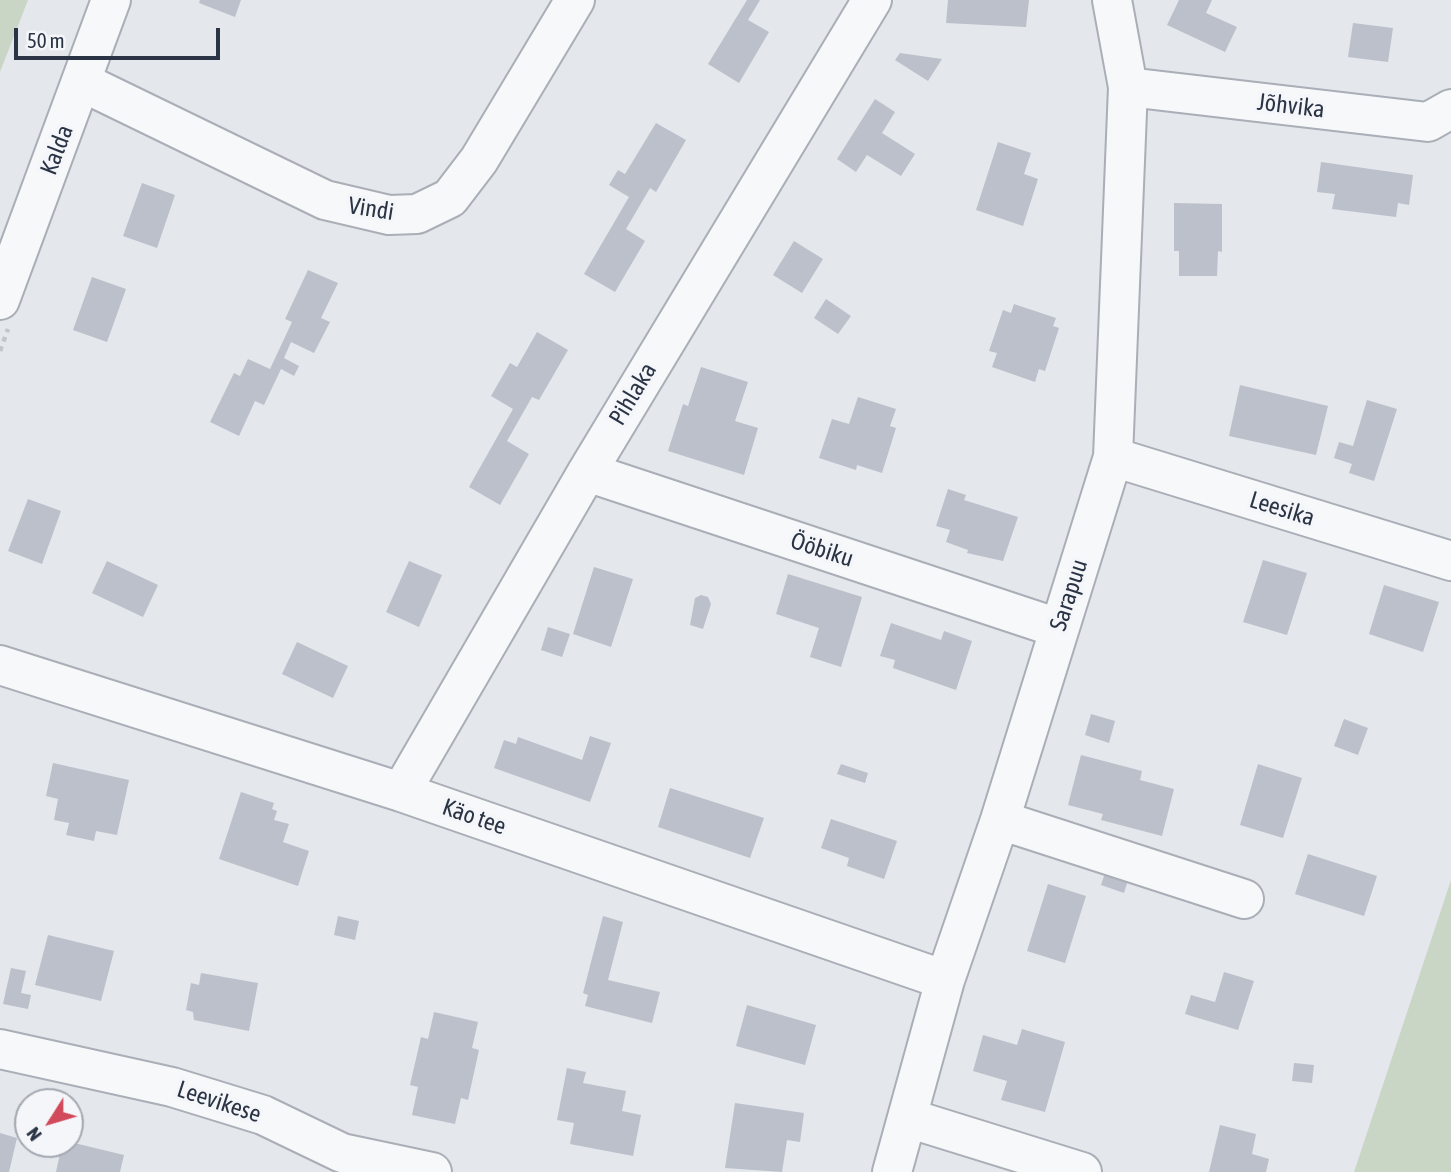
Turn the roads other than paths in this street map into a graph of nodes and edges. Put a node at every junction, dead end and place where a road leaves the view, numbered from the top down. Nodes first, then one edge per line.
1 (111, 0) edge
2 (575, 0) edge
3 (872, 0) edge
4 (1112, 0) edge
5 (82, 82) junction
6 (1128, 87) junction
7 (1451, 109) edge
8 (0, 300) edge
9 (1113, 457) junction
10 (586, 472) junction
11 (1451, 561) edge
12 (1058, 628) junction
13 (0, 665) edge
14 (401, 792) junction
15 (1000, 820) junction
16 (1244, 899) dead end
17 (945, 980) junction
18 (0, 1049) edge
19 (908, 1118) junction
20 (339, 1162) edge
21 (432, 1172) edge
22 (891, 1172) edge
23 (1082, 1172) edge

1 - 5 street, Kalda
2 - 5 street, Vindi
3 - 10 street, Pihlaka
4 - 6 street, Sarapuu
5 - 8 street, Kalda
6 - 7 street, Jõhvika
6 - 9 street, Sarapuu
9 - 11 street, Leesika
9 - 12 street, Sarapuu
10 - 12 street, Ööbiku
10 - 14 street, Pihlaka
12 - 15 street, Sarapuu
13 - 14 street, Käo tee
14 - 17 street, Käo tee
15 - 16 street
15 - 17 street, Sarapuu
17 - 19 street, Sarapuu
18 - 20 street, Leevikese
19 - 22 street, Sarapuu
19 - 23 street
20 - 21 street, Leevikese

